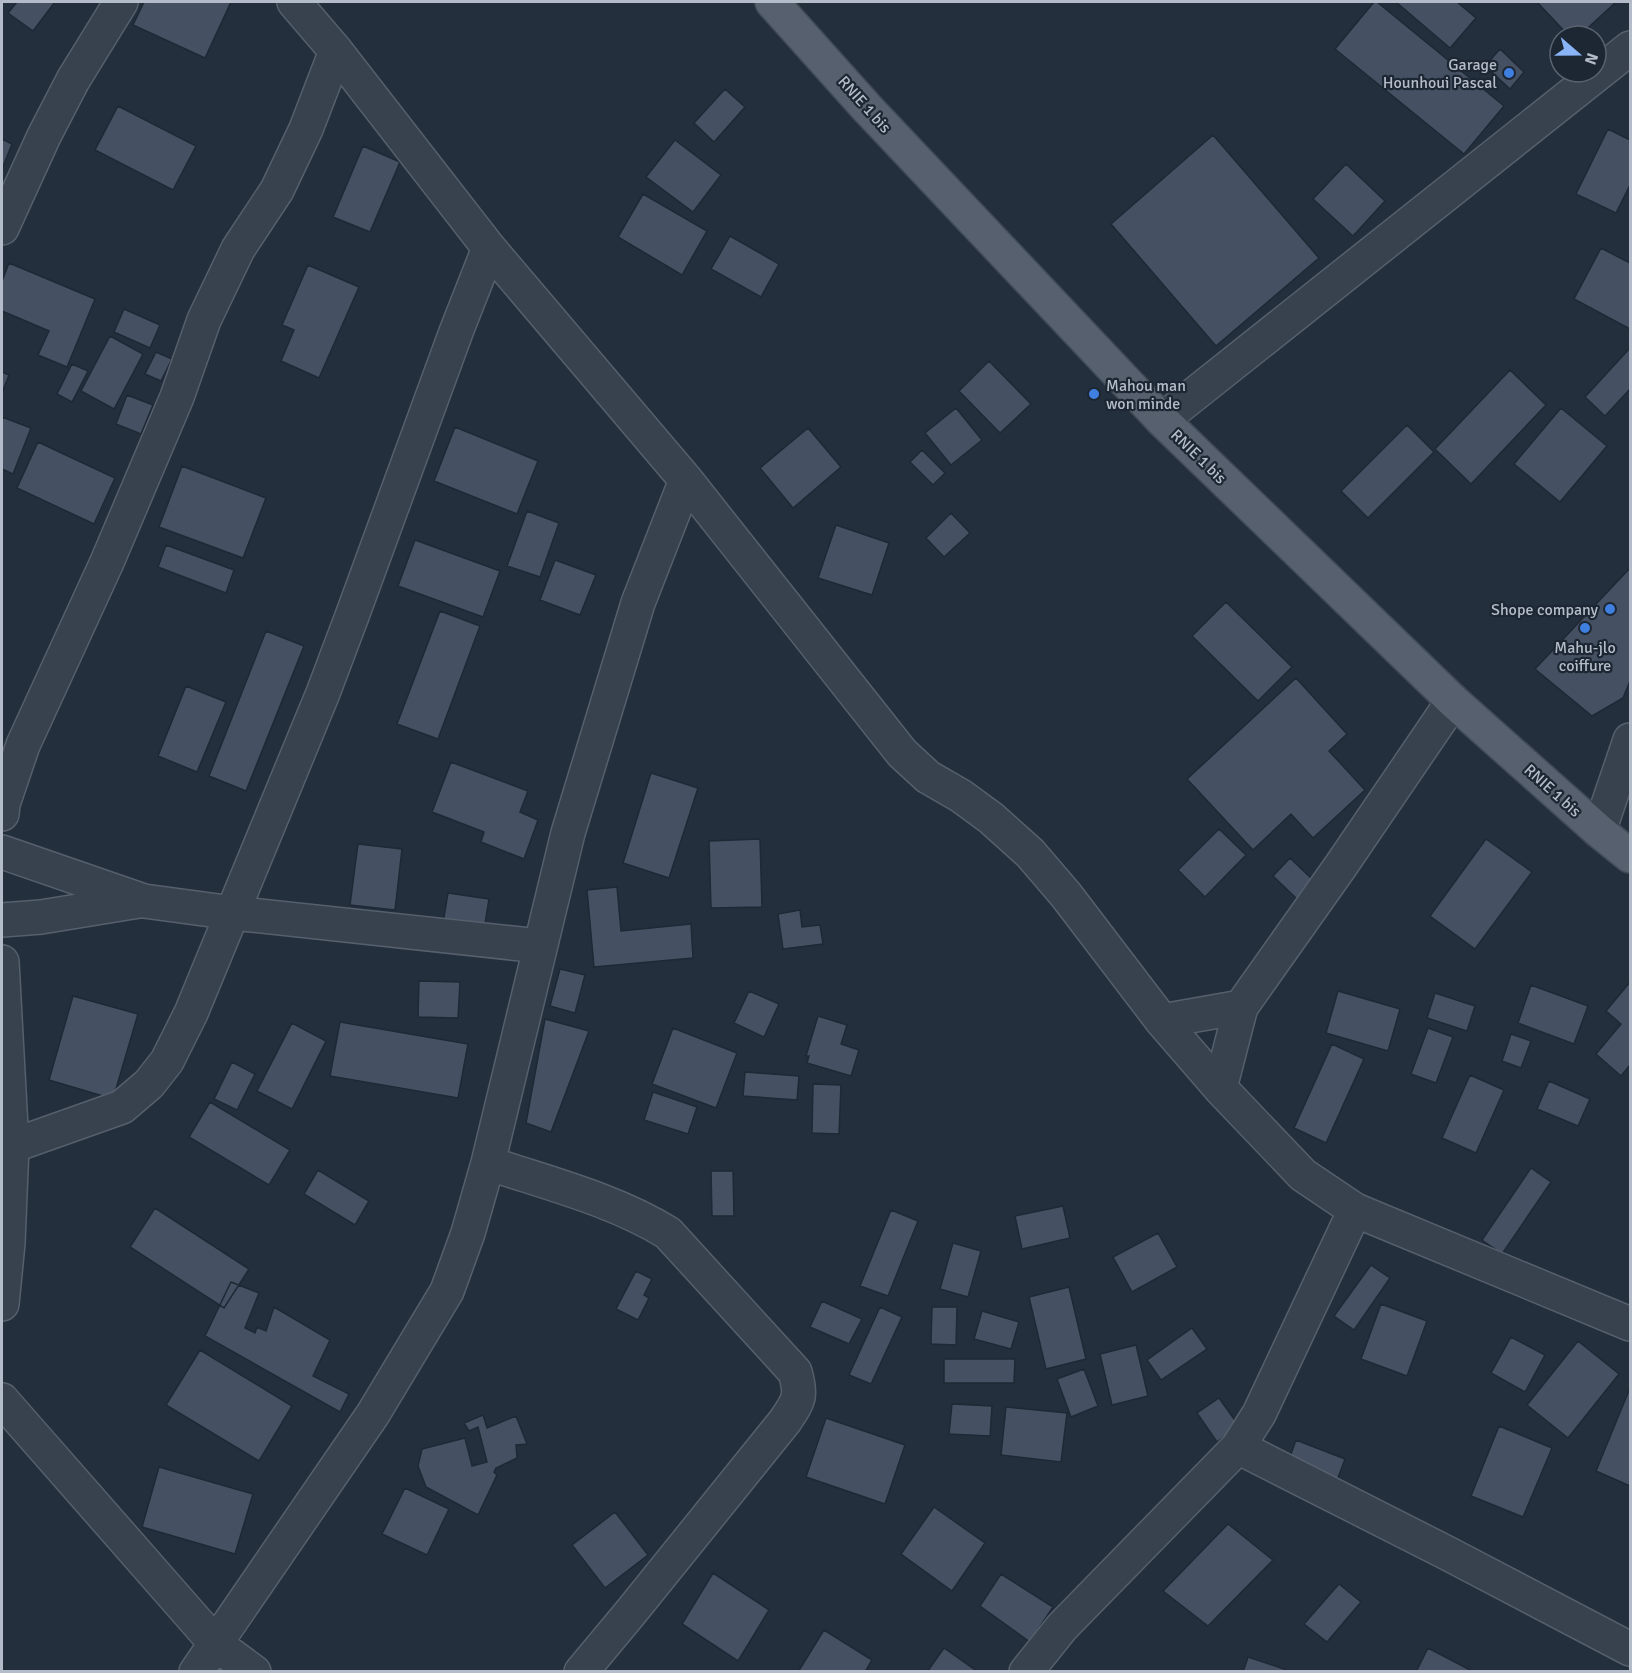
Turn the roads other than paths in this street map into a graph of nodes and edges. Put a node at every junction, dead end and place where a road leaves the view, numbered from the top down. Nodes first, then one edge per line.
1 (121, 2) edge
2 (294, 2) edge
3 (772, 2) edge
4 (1630, 48) edge
5 (336, 51) junction
6 (2, 228) edge
7 (489, 248) junction
8 (1162, 420) junction
9 (686, 480) junction
10 (1453, 701) junction
11 (1630, 740) edge
12 (2, 814) edge
13 (1599, 831) junction
14 (2, 852) edge
15 (1630, 856) edge
16 (144, 901) junction
17 (233, 913) junction
18 (2, 920) edge
19 (540, 946) junction
20 (2, 962) edge
21 (1241, 1007) junction
22 (1162, 1020) junction
23 (1220, 1088) junction
24 (12, 1146) junction
25 (488, 1163) junction
26 (1354, 1210) junction
27 (2, 1304) edge
28 (1630, 1324) edge
29 (2, 1400) edge
30 (1238, 1447) junction
31 (216, 1644) junction
32 (1630, 1649) edge
33 (196, 1671) edge
34 (254, 1671) edge
35 (581, 1671) edge
36 (1026, 1671) edge

1 - 6 street
2 - 5 street
3 - 8 main road, RNIE 1 bis
4 - 8 street
5 - 7 street
5 - 12 street
7 - 9 street
7 - 17 street
8 - 10 main road, RNIE 1 bis
9 - 19 street
9 - 22 street
10 - 13 main road, RNIE 1 bis
10 - 21 street
11 - 13 street
13 - 15 main road, RNIE 1 bis
14 - 16 street
16 - 17 street
16 - 18 street
17 - 19 street
17 - 24 street
19 - 25 street
20 - 24 street
21 - 22 street
21 - 23 street
22 - 23 street
23 - 26 street
24 - 27 street
25 - 31 street
25 - 35 street
26 - 28 street
26 - 30 street
29 - 31 street
30 - 32 street
30 - 36 street
31 - 33 street
31 - 34 street

